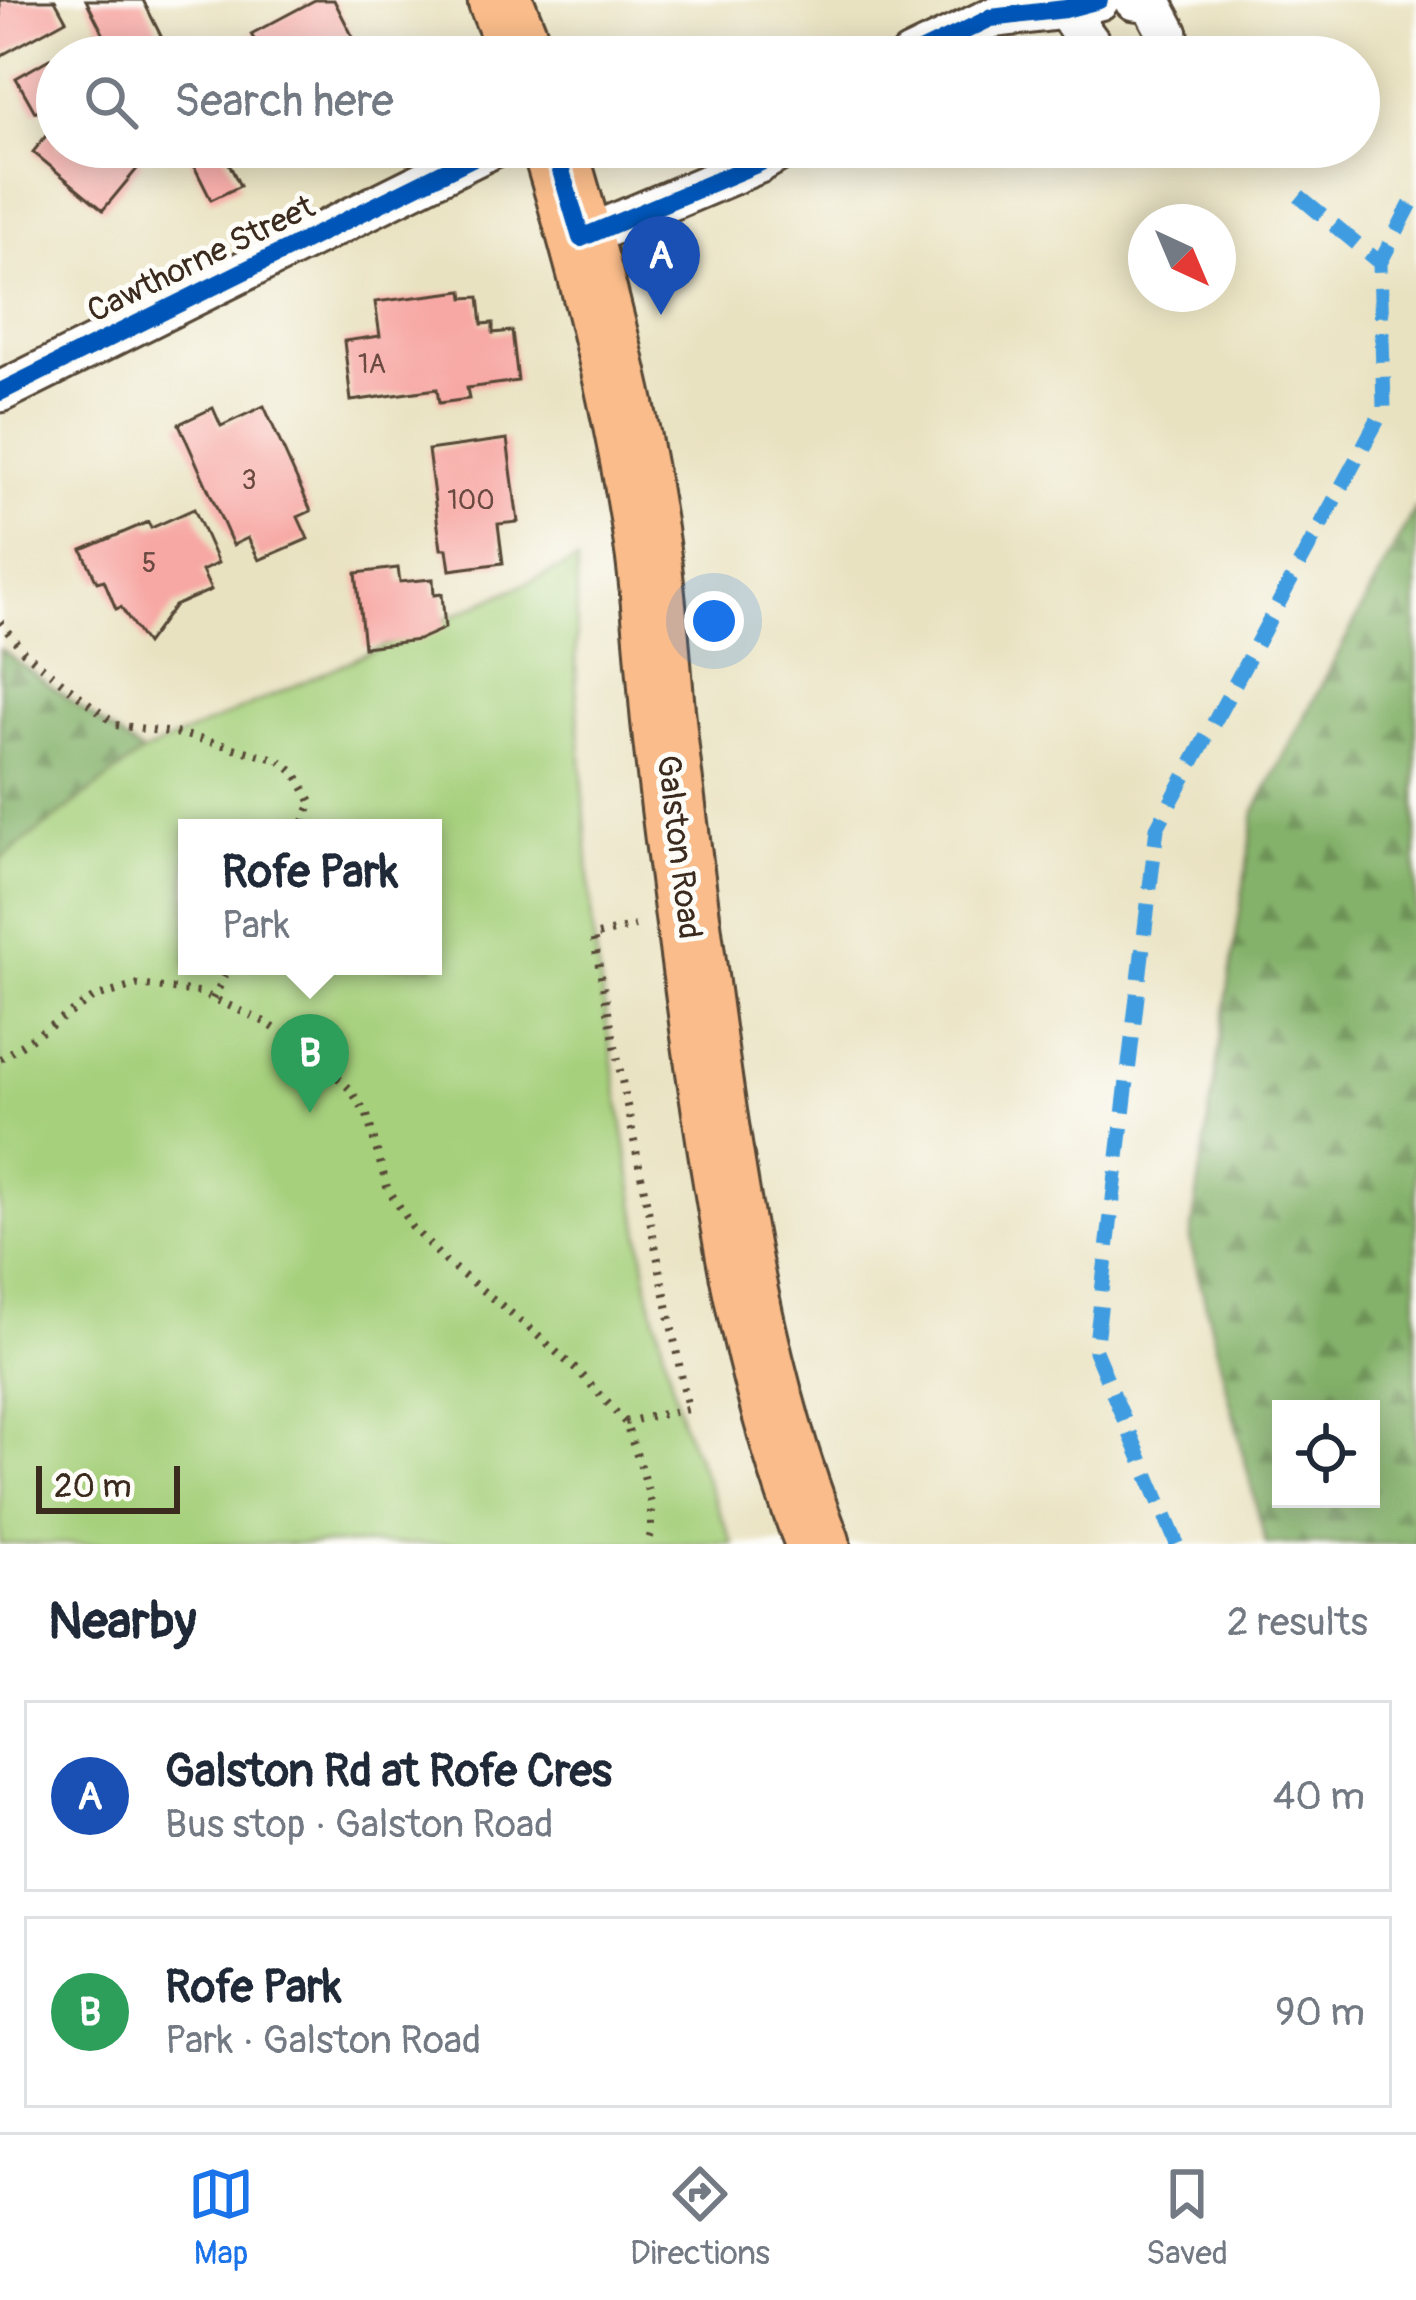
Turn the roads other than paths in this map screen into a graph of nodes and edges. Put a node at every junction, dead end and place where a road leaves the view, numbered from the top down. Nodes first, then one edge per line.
1 (500, 0) edge
2 (1134, 0) edge
3 (1082, 5) edge
4 (515, 36) edge
5 (954, 36) edge
6 (1093, 36) edge
7 (1167, 36) edge
8 (452, 168) edge
9 (560, 168) edge
10 (747, 168) edge
11 (581, 238) junction
12 (0, 392) edge
13 (818, 1544) edge

1 - 4 main road
2 - 7 street
3 - 5 street
3 - 6 street
8 - 12 street, Cawthorne Street
9 - 11 main road, Galston Road
10 - 11 street
11 - 13 main road, Galston Road

